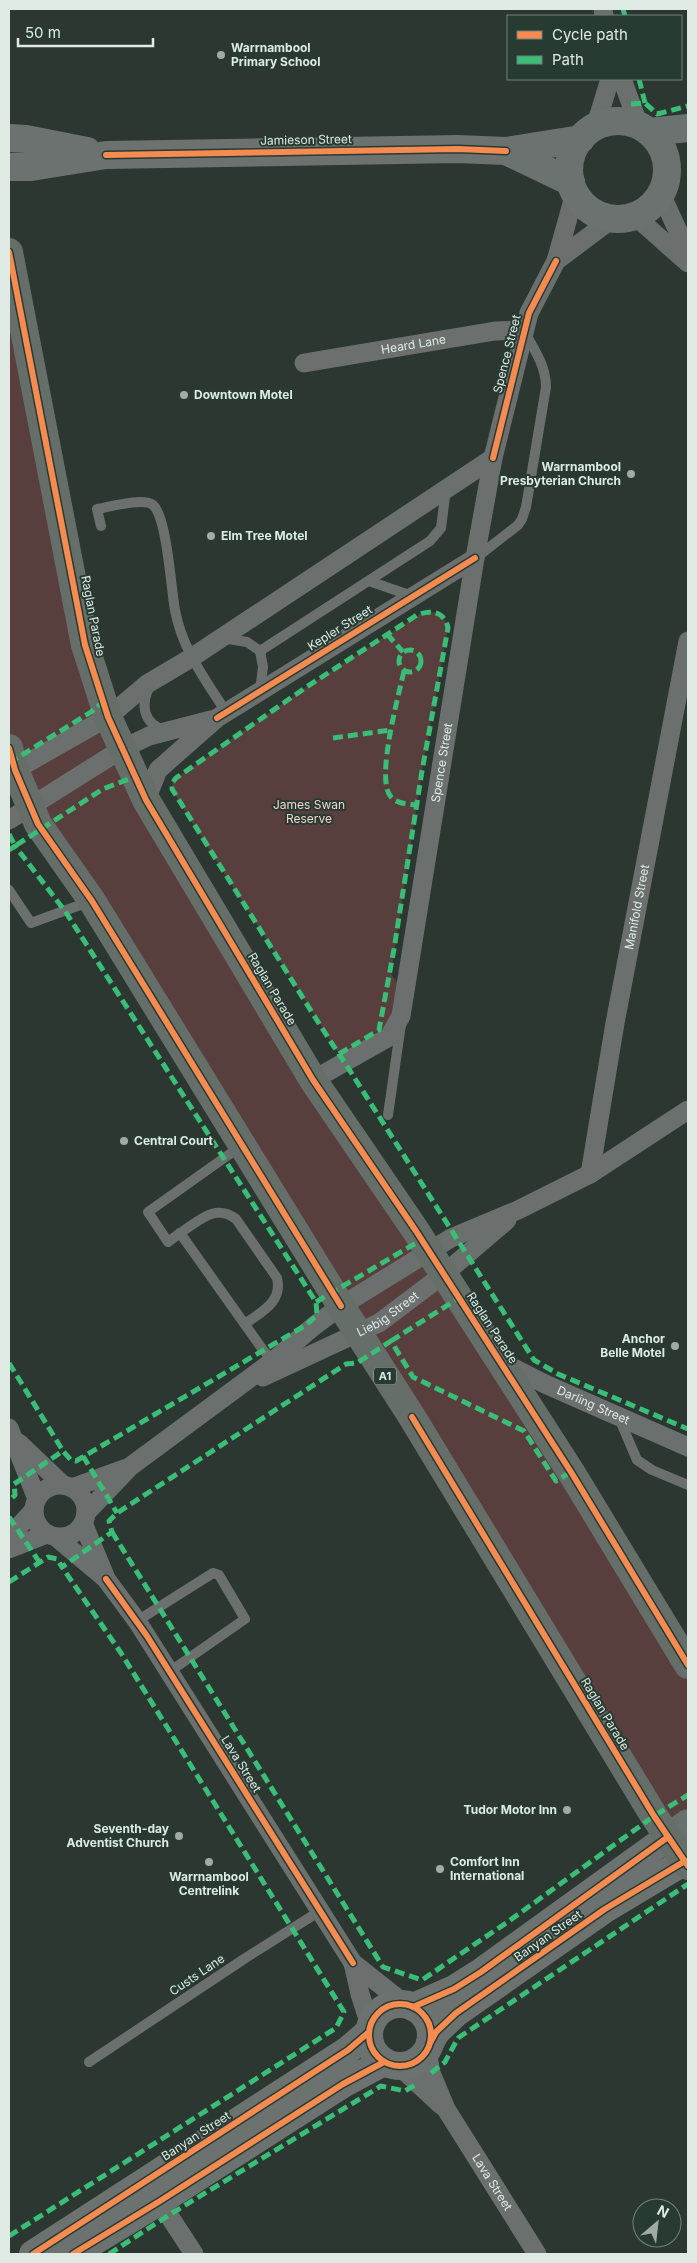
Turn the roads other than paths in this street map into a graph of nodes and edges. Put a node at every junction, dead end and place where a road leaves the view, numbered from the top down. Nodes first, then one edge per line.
1 (610, 80) edge
2 (622, 80) edge
3 (688, 128) edge
4 (644, 129) junction
5 (588, 133) junction
6 (9, 138) edge
7 (506, 151) junction
8 (106, 155) junction
9 (9, 167) edge
10 (688, 168) edge
11 (573, 187) junction
12 (663, 189) junction
13 (624, 217) junction
14 (9, 252) edge
15 (688, 253) edge
16 (556, 261) junction
17 (688, 263) edge
18 (523, 330) junction
19 (304, 363) dead end
20 (493, 458) junction
21 (446, 489) junction
22 (101, 526) dead end
23 (475, 558) junction
24 (369, 580) junction
25 (412, 596) junction
26 (222, 638) junction
27 (688, 641) edge
28 (260, 651) junction
29 (191, 658) junction
30 (152, 682) junction
31 (260, 691) junction
32 (221, 715) junction
33 (108, 717) junction
34 (170, 731) junction
35 (122, 749) junction
36 (11, 765) edge
37 (146, 800) junction
38 (19, 814) edge
39 (9, 890) edge
40 (92, 901) junction
41 (404, 1004) junction
42 (314, 1080) junction
43 (688, 1110) edge
44 (388, 1115) dead end
45 (242, 1145) junction
46 (590, 1174) junction
47 (518, 1210) junction
48 (180, 1233) junction
49 (428, 1251) junction
50 (444, 1274) junction
51 (341, 1306) junction
52 (245, 1324) junction
53 (359, 1334) junction
54 (499, 1360) junction
55 (273, 1361) junction
56 (238, 1387) junction
57 (619, 1418) junction
58 (12, 1433) edge
59 (688, 1447) edge
60 (131, 1466) junction
61 (688, 1485) edge
62 (67, 1487) junction
63 (35, 1504) junction
64 (84, 1518) junction
65 (52, 1535) junction
66 (9, 1537) edge
67 (9, 1549) edge
68 (106, 1580) junction
69 (137, 1621) junction
70 (688, 1665) edge
71 (169, 1672) junction
72 (678, 1830) edge
73 (687, 1862) edge
74 (320, 1911) junction
75 (353, 1962) junction
76 (410, 2006) junction
77 (369, 2029) junction
78 (428, 2047) junction
79 (89, 2062) dead end
80 (391, 2064) junction
81 (446, 2109) junction
82 (154, 2192) junction
83 (33, 2254) edge
84 (73, 2254) edge
85 (194, 2254) edge
86 (537, 2254) edge

1 - 5 street
2 - 4 street
3 - 4 street
4 - 5 street
4 - 12 street
5 - 7 street, Jamieson Street
5 - 11 street
6 - 8 street, Jamieson Street
7 - 8 street, Jamieson Street
7 - 11 street, Jamieson Street
8 - 9 street, Jamieson Street
10 - 12 street
11 - 13 street
11 - 16 street, Spence Street
12 - 13 street
12 - 15 street
13 - 16 street, Spence Street
13 - 17 street
14 - 33 highway, Raglan Parade
16 - 18 street, Spence Street
18 - 19 street, Heard Lane
18 - 20 street, Spence Street
18 - 23 lane
20 - 21 street
20 - 23 street, Spence Street
21 - 24 lane
21 - 26 street
22 - 29 lane
23 - 25 street, Kepler Street
23 - 41 street, Spence Street
24 - 25 lane
24 - 28 lane
25 - 31 street, Kepler Street
26 - 28 lane
26 - 29 street
27 - 46 street, Manifold Street
28 - 31 lane
29 - 30 street
29 - 32 lane
30 - 33 street
30 - 34 lane
31 - 32 street, Kepler Street
32 - 34 street, Kepler Street
32 - 37 street, Kepler Street
33 - 35 highway, Raglan Parade
33 - 36 street
34 - 35 street, Kepler Street
35 - 37 highway, Raglan Parade
35 - 38 street, Kepler Street
36 - 38 highway, Raglan Parade / A1
37 - 42 highway, Raglan Parade
38 - 40 highway, Raglan Parade / A1
39 - 40 lane
40 - 45 highway, Raglan Parade / A1
41 - 42 street, Spence Street
41 - 44 lane
42 - 49 highway, Raglan Parade
43 - 46 street, Liebig Street
45 - 48 lane
45 - 51 highway, Raglan Parade / A1
46 - 47 street, Liebig Street
47 - 49 street, Liebig Street
47 - 50 street, Liebig Street
48 - 52 lane
48 - 52 lane
49 - 50 highway, Raglan Parade
49 - 51 street, Liebig Street
50 - 53 street, Liebig Street
50 - 54 highway, Raglan Parade
51 - 53 highway, Raglan Parade / A1
51 - 55 street, Liebig Street
52 - 55 lane
53 - 56 street, Liebig Street
53 - 72 highway, Raglan Parade / A1
54 - 57 street, Darling Street
54 - 70 highway, Raglan Parade
55 - 56 street, Liebig Street
56 - 60 street, Liebig Street
57 - 59 street, Darling Street
57 - 61 lane
58 - 62 street
58 - 63 street
60 - 62 street, Liebig Street
60 - 64 street, Liebig Street
62 - 63 street
62 - 64 street
63 - 65 street
63 - 66 street
64 - 65 street
64 - 68 street, Lava Street
65 - 67 street
65 - 68 street, Lava Street
68 - 69 street, Lava Street
69 - 71 street, Lava Street
69 - 71 lane
71 - 74 street, Lava Street
72 - 73 highway, Raglan Parade / A1
72 - 76 street, Banyan Street
73 - 78 street, Banyan Street
74 - 75 street, Lava Street
74 - 79 lane, Custs Lane
75 - 76 street, Lava Street
75 - 77 street, Lava Street
76 - 77 street
76 - 78 street
77 - 80 street
77 - 82 street, Banyan Street
78 - 80 street
78 - 81 street, Lava Street
80 - 81 street, Lava Street
80 - 82 street, Banyan Street
81 - 86 street, Lava Street
82 - 83 street, Banyan Street
82 - 84 street, Banyan Street
82 - 85 street

